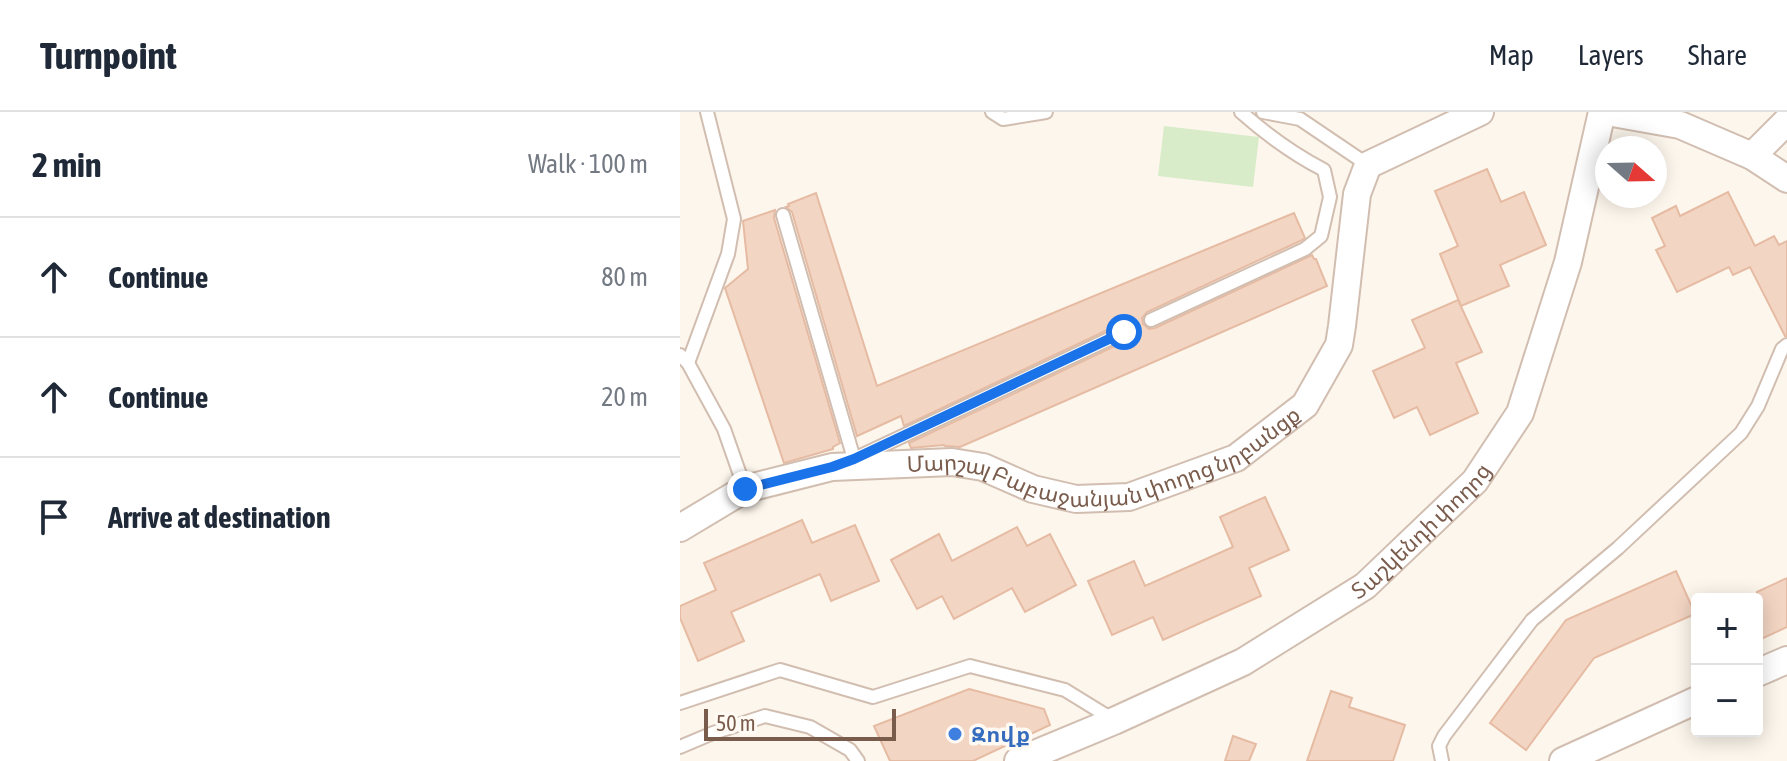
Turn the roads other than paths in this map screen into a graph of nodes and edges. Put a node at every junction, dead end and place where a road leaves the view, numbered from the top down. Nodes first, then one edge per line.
1 (707, 112) edge
2 (992, 112) edge
3 (1046, 112) edge
4 (1241, 112) edge
5 (1263, 112) edge
6 (1479, 112) edge
7 (1605, 112) edge
8 (1787, 121) edge
9 (1752, 156) junction
10 (1368, 165) junction
11 (1787, 179) edge
12 (783, 215) dead end
13 (1151, 320) dead end
14 (1124, 332) dead end
15 (1787, 345) edge
16 (684, 359) edge
17 (843, 463) junction
18 (745, 489) junction
19 (680, 528) edge
20 (1787, 660) edge
21 (1763, 670) edge
22 (680, 703) edge
23 (1691, 703) edge
24 (1114, 721) junction
25 (680, 747) edge
26 (858, 761) edge
27 (1018, 761) edge
28 (1442, 761) edge
29 (1563, 761) edge

1 - 16 lane
2 - 3 lane
4 - 13 lane
5 - 10 lane
6 - 10 street
7 - 9 street
7 - 24 street, Տաշկենդի փողոց
8 - 9 street
9 - 11 street
10 - 17 street, Մարշալ Բաբաջանյան փողոց նրբանցք
12 - 17 lane
14 - 17 lane
15 - 28 lane
16 - 18 lane
17 - 18 street, Մարշալ Բաբաջանյան փողոց նրբանցք
18 - 19 street, Մարշալ Բաբաջանյան փողոց նրբանցք
20 - 21 street
22 - 24 lane
23 - 29 street
24 - 27 street, Տաշկենդի փողոց
25 - 26 lane

